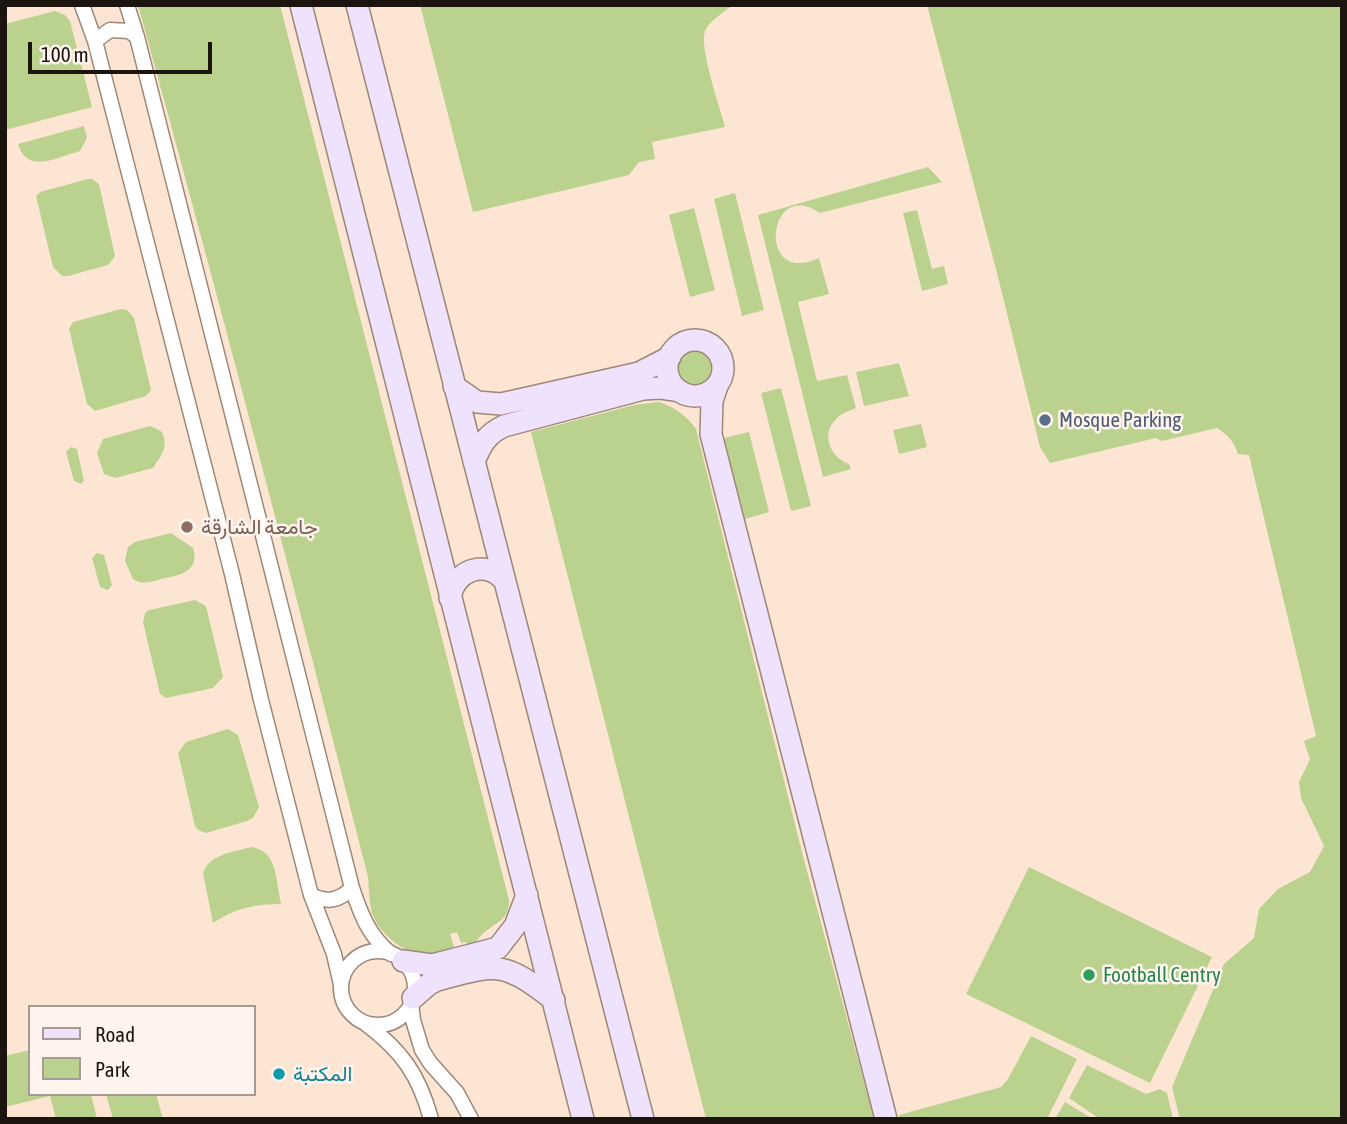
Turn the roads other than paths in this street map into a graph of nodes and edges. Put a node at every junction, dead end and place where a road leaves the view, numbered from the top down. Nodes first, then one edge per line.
1 (82, 5) edge
2 (127, 5) edge
3 (301, 5) edge
4 (357, 5) edge
5 (137, 37) junction
6 (95, 41) junction
7 (670, 357) junction
8 (454, 386) junction
9 (717, 386) junction
10 (680, 392) junction
11 (552, 403) junction
12 (711, 434) junction
13 (474, 462) junction
14 (505, 581) junction
15 (450, 598) junction
16 (352, 888) junction
17 (311, 895) junction
18 (527, 895) junction
19 (397, 957) junction
20 (501, 958) junction
21 (448, 970) junction
22 (341, 985) junction
23 (554, 1000) junction
24 (412, 1001) junction
25 (365, 1023) junction
26 (431, 1119) edge
27 (471, 1119) edge
28 (583, 1119) edge
29 (643, 1119) edge
30 (886, 1119) edge

1 - 6 street
2 - 5 street
3 - 15 street
4 - 8 street
5 - 6 street
5 - 16 street
6 - 17 street
7 - 9 street
7 - 10 street
7 - 11 street
8 - 11 street
8 - 13 street
9 - 10 street
9 - 12 street
10 - 11 street
10 - 12 street
11 - 13 street
12 - 30 street
13 - 14 street
14 - 15 street
14 - 29 street
15 - 18 street
16 - 17 street
16 - 19 street
17 - 22 street
18 - 20 street
18 - 23 street
19 - 21 street
19 - 22 street
19 - 24 street
20 - 21 street
20 - 23 street
21 - 24 street
22 - 25 street
23 - 28 street
24 - 25 street
24 - 27 street
25 - 26 street

